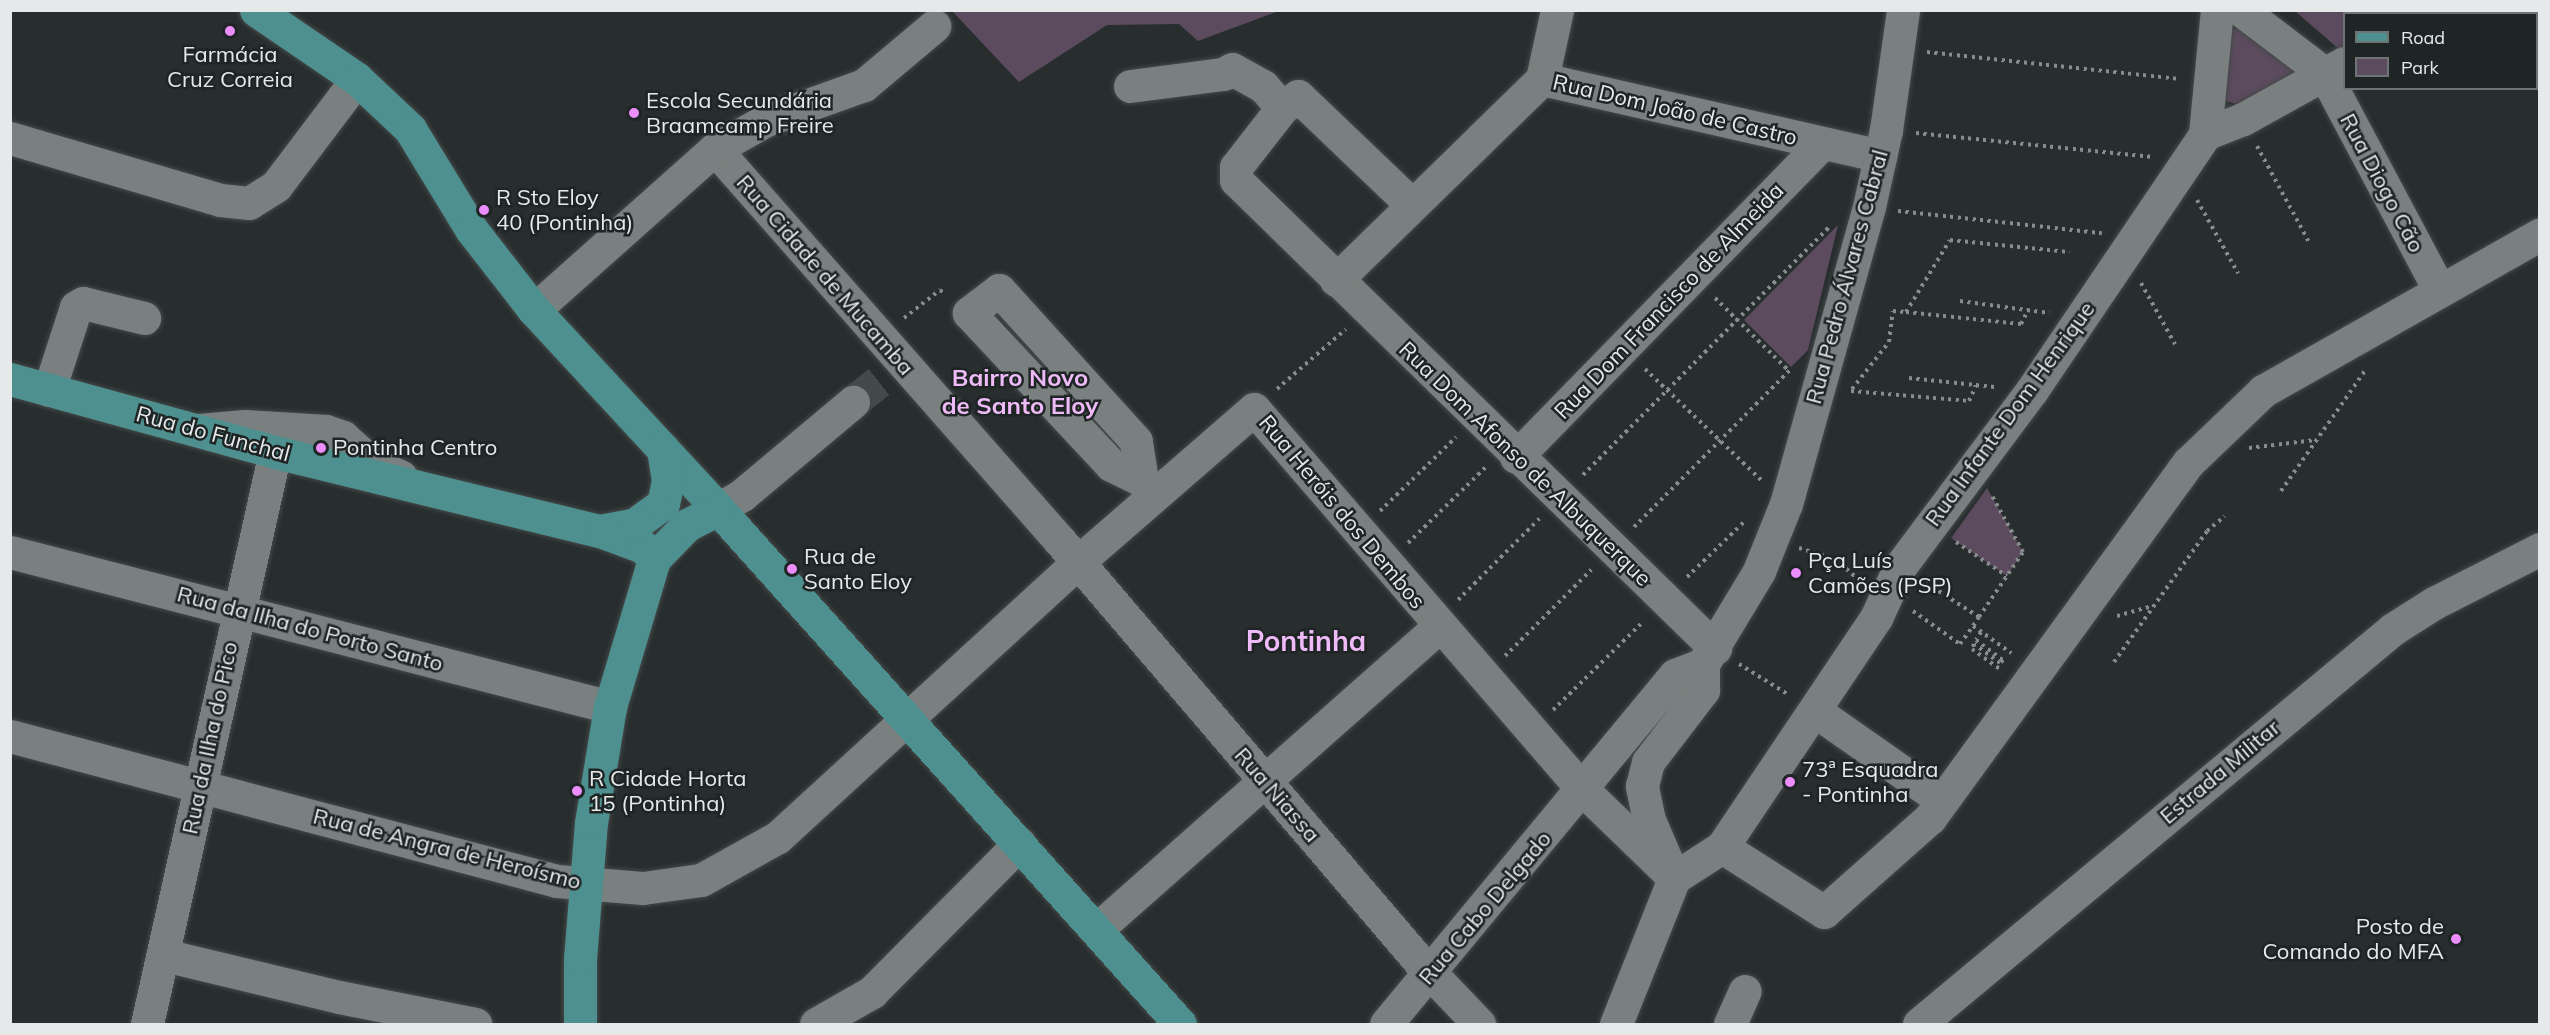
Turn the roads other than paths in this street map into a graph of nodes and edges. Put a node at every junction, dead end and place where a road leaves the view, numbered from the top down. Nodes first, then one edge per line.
1 (256, 10) edge
2 (1557, 10) edge
3 (1902, 10) edge
4 (2217, 10) edge
5 (2241, 10) edge
6 (934, 26) dead end
7 (2334, 68) edge
8 (357, 79) junction
9 (1542, 79) junction
10 (1130, 86) dead end
11 (2343, 87) edge
12 (2344, 90) edge
13 (1282, 108) junction
14 (10, 138) edge
15 (1883, 143) junction
16 (1821, 145) junction
17 (715, 149) junction
18 (2191, 155) junction
19 (1411, 204) junction
20 (2540, 234) edge
21 (1336, 280) junction
22 (2439, 289) junction
23 (534, 310) junction
24 (969, 313) road end
25 (144, 318) dead end
26 (10, 379) edge
27 (49, 390) junction
28 (853, 402) tunnel mouth
29 (197, 430) junction
30 (663, 448) junction
31 (275, 452) junction
32 (1511, 452) junction
33 (412, 482) junction
34 (1149, 487) junction
35 (718, 509) junction
36 (600, 531) junction
37 (2540, 549) edge
38 (10, 552) edge
39 (654, 559) junction
40 (1077, 562) junction
41 (237, 610) junction
42 (1438, 625) junction
43 (1709, 656) junction
44 (610, 707) junction
45 (1815, 711) junction
46 (906, 717) junction
47 (10, 736) edge
48 (1265, 781) junction
49 (200, 785) junction
50 (1583, 790) junction
51 (1942, 800) junction
52 (1018, 844) junction
53 (1722, 847) junction
54 (1674, 878) junction
55 (585, 885) junction
56 (1096, 930) junction
57 (164, 955) junction
58 (1431, 973) junction
59 (1745, 991) dead end
60 (336, 1011) edge
61 (147, 1024) edge
62 (475, 1024) edge
63 (580, 1024) edge
64 (816, 1024) edge
65 (1180, 1024) edge
66 (1386, 1024) edge
67 (1479, 1024) edge
68 (1616, 1024) edge
69 (1730, 1024) edge
70 (1919, 1024) edge

1 - 8 main road
2 - 9 street
3 - 15 street, Rua Pedro Álvares Cabral
4 - 18 street
5 - 7 street, Rua Diogo Cão
6 - 17 street
7 - 11 street, Rua Diogo Cão
7 - 18 street
8 - 14 street
8 - 23 main road
9 - 16 street, Rua Dom João de Castro
9 - 19 street, Rua Dom João de Castro
10 - 13 street
12 - 22 street, Rua Diogo Cão
13 - 19 street
13 - 21 street, Rua Dom Afonso de Albuquerque
15 - 16 street, Rua Dom João de Castro
15 - 43 street, Rua Pedro Álvares Cabral
16 - 32 street, Rua Dom Francisco de Almeida
17 - 23 street
17 - 40 street, Rua Cidade de Mucamba
18 - 45 street, Rua Infante Dom Henrique
19 - 21 street, Rua Dom João de Castro
20 - 22 street
21 - 32 street, Rua Dom Afonso de Albuquerque
22 - 51 street
23 - 30 main road
24 - 34 street
25 - 27 street
26 - 27 main road, Rua do Funchal
27 - 29 main road, Rua do Funchal
28 - 35 street
29 - 31 main road, Rua do Funchal
29 - 33 street
30 - 35 main road
30 - 36 main road
31 - 33 main road, Rua do Funchal
31 - 41 street, Rua da Ilha do Pico
32 - 43 street, Rua Dom Afonso de Albuquerque
33 - 36 main road, Rua do Funchal
34 - 40 street, Rua Heróis dos Dembos
34 - 42 street, Rua Heróis dos Dembos
35 - 39 main road
35 - 46 main road
36 - 39 main road, Rua do Funchal
37 - 70 street, Estrada Militar
38 - 41 street, Rua da Ilha do Porto Santo
39 - 44 main road
40 - 46 street, Rua de Angra de Heroísmo
40 - 48 street, Rua Niassa
41 - 44 street, Rua da Ilha do Porto Santo
41 - 49 street, Rua da Ilha do Pico
42 - 48 street
42 - 50 street, Rua Heróis dos Dembos
43 - 50 street, Rua Cabo Delgado
43 - 54 street
44 - 55 main road
45 - 51 street
45 - 53 street, Rua Infante Dom Henrique
46 - 52 main road
46 - 55 street, Rua de Angra de Heroísmo
47 - 49 street, Rua de Angra de Heroísmo
48 - 56 street
48 - 58 street, Rua Niassa
49 - 55 street, Rua de Angra de Heroísmo
49 - 57 street, Rua da Ilha do Pico
50 - 54 street, Rua Heróis dos Dembos
50 - 58 street, Rua Cabo Delgado
51 - 53 street
52 - 56 main road
52 - 64 street
53 - 54 street
54 - 68 street
55 - 63 main road
56 - 65 main road
57 - 60 street
57 - 61 street, Rua da Ilha do Pico
58 - 66 street, Rua Cabo Delgado
58 - 67 street, Rua Niassa
59 - 69 street
60 - 62 street

